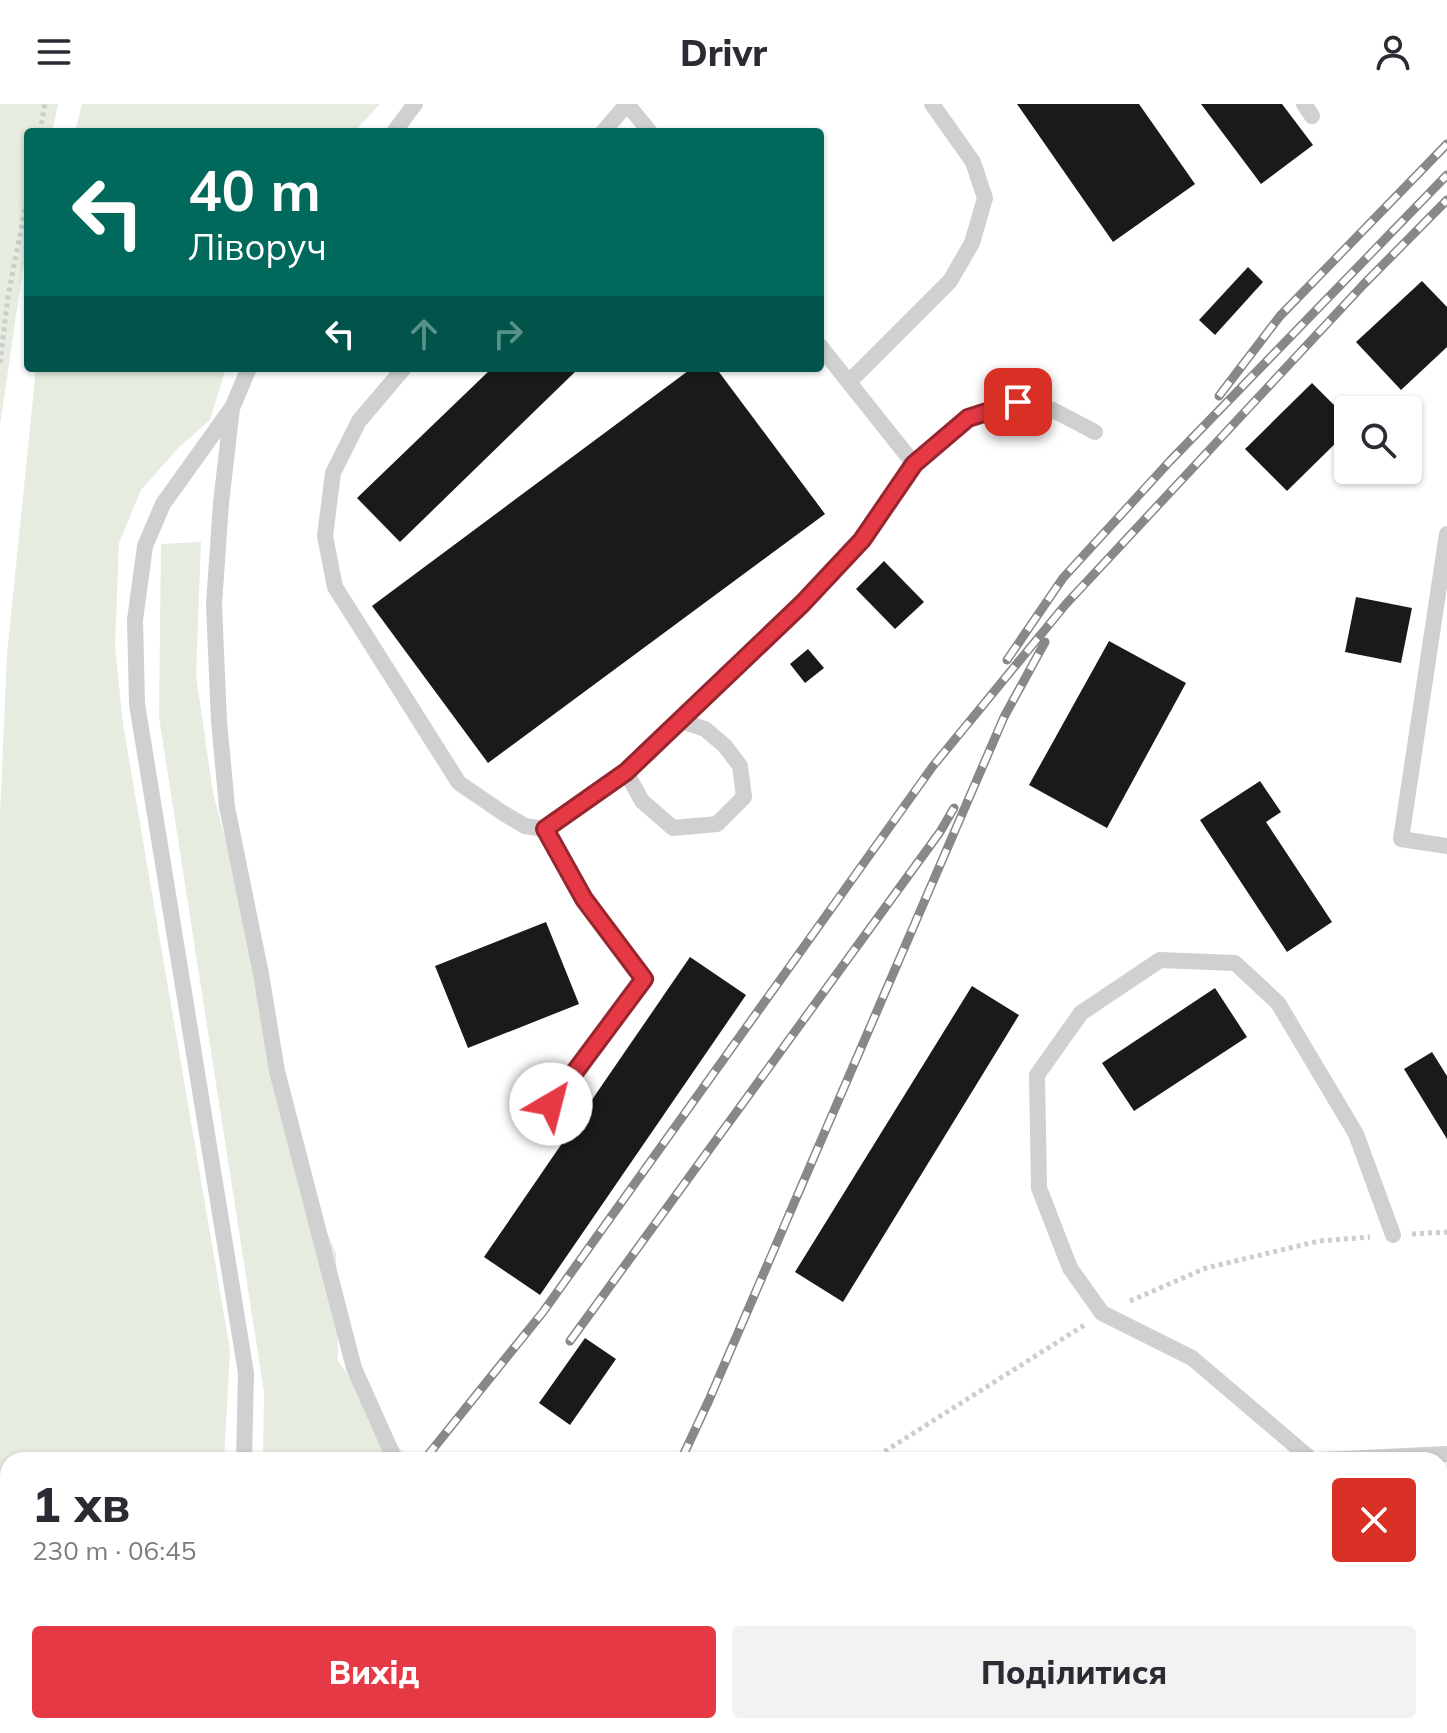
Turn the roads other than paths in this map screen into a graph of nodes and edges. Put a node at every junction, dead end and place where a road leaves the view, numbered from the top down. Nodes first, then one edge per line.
1 (415, 104) edge
2 (627, 104) edge
3 (932, 104) edge
4 (397, 128) edge
5 (606, 128) edge
6 (647, 128) edge
7 (824, 351) edge
8 (247, 372) edge
9 (401, 372) edge
10 (849, 382) junction
11 (232, 408) junction
12 (1095, 432) dead end
13 (914, 464) junction
14 (1447, 534) edge
15 (681, 721) junction
16 (626, 772) junction
17 (545, 829) junction
18 (1447, 846) edge
19 (532, 1128) dead end
20 (1393, 1235) dead end
21 (244, 1452) edge
22 (391, 1452) edge
23 (1303, 1452) edge

1 - 4 lane
2 - 5 lane
2 - 6 lane
3 - 10 lane
7 - 10 lane
8 - 11 lane
9 - 17 lane
10 - 13 lane
11 - 21 lane
11 - 22 lane
12 - 13 lane
13 - 15 lane
14 - 18 lane
15 - 16 lane
15 - 16 lane
16 - 17 lane
17 - 19 lane
20 - 23 lane

